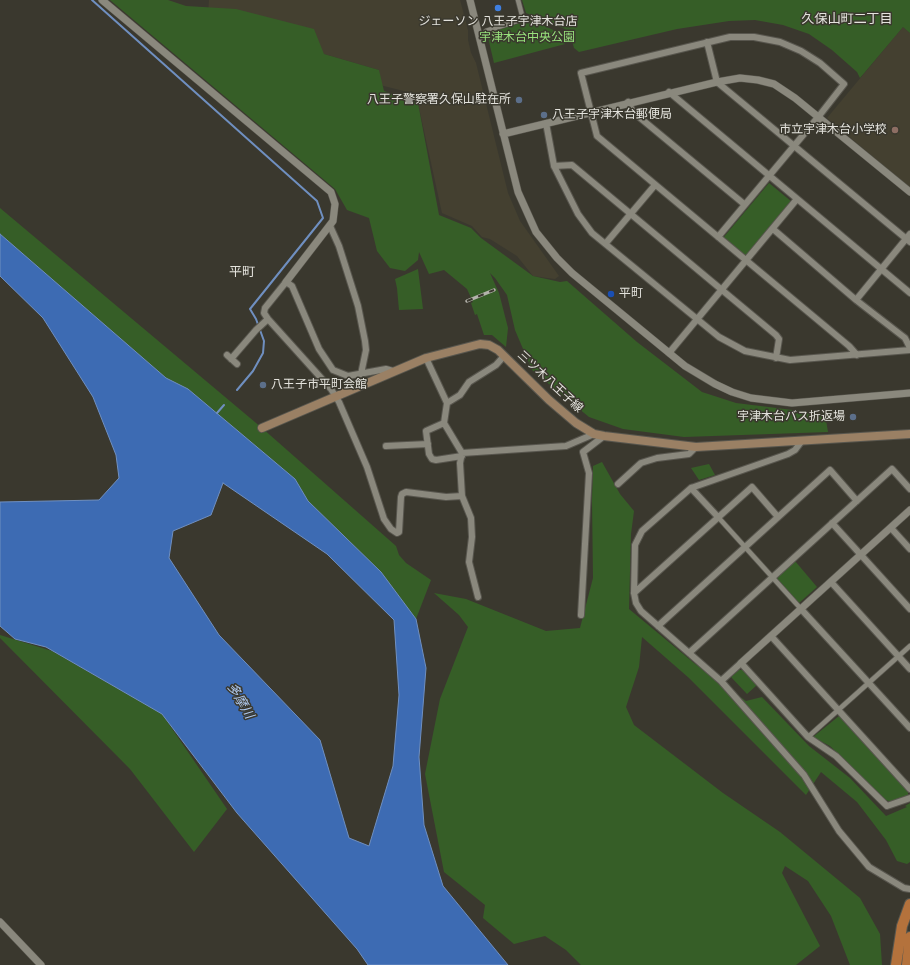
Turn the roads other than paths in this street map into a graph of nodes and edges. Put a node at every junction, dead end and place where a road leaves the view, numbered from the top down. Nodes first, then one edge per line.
1 (102, 0) edge
2 (470, 0) edge
3 (518, 0) edge
4 (486, 31) dead end
5 (707, 42) junction
6 (717, 82) junction
7 (669, 92) junction
8 (628, 102) junction
9 (591, 113) junction
10 (819, 116) junction
11 (546, 123) junction
12 (503, 134) junction
13 (793, 145) junction
14 (554, 166) junction
15 (769, 174) junction
16 (655, 185) junction
17 (910, 192) edge
18 (797, 199) junction
19 (744, 204) junction
20 (631, 214) junction
21 (330, 226) junction
22 (773, 229) junction
23 (718, 237) junction
24 (909, 238) edge
25 (606, 243) junction
26 (746, 260) junction
27 (881, 269) junction
28 (286, 282) junction
29 (722, 290) junction
30 (910, 293) edge
31 (856, 300) junction
32 (266, 320) junction
33 (697, 320) junction
34 (910, 349) edge
35 (669, 353) junction
36 (858, 355) junction
37 (504, 356) junction
38 (426, 358) junction
39 (776, 358) junction
40 (237, 364) dead end
41 (393, 371) junction
42 (361, 374) junction
43 (910, 393) edge
44 (336, 396) junction
45 (447, 403) junction
46 (444, 423) junction
47 (262, 428) dead end
48 (594, 434) junction
49 (910, 434) edge
50 (604, 436) junction
51 (801, 442) junction
52 (428, 444) junction
53 (386, 446) dead end
54 (696, 447) junction
55 (462, 454) junction
56 (618, 484) dead end
57 (691, 488) junction
58 (910, 489) edge
59 (462, 496) junction
60 (856, 501) junction
61 (910, 510) edge
62 (718, 517) junction
63 (778, 517) junction
64 (832, 523) junction
65 (891, 528) junction
66 (745, 547) junction
67 (910, 549) edge
68 (861, 555) junction
69 (772, 578) junction
70 (831, 582) junction
71 (634, 593) junction
72 (478, 597) dead end
73 (801, 609) junction
74 (910, 609) edge
75 (581, 615) dead end
76 (658, 626) junction
77 (771, 636) junction
78 (910, 646) edge
79 (689, 653) junction
80 (899, 658) junction
81 (741, 663) junction
82 (910, 669) edge
83 (720, 681) junction
84 (868, 682) junction
85 (839, 711) junction
86 (910, 728) edge
87 (808, 737) junction
88 (910, 789) edge
89 (910, 798) edge
90 (910, 889) edge
91 (910, 904) edge
92 (0, 922) edge
93 (910, 936) edge
94 (41, 965) edge
95 (896, 965) edge
96 (907, 965) edge

1 - 21 street
2 - 12 street
3 - 4 street
5 - 6 street
5 - 9 street
5 - 10 street
6 - 7 street
6 - 10 street
6 - 13 street
7 - 8 street
7 - 15 street
8 - 9 street
8 - 19 street
9 - 11 street
9 - 16 street
10 - 13 street
10 - 17 street
11 - 12 street
11 - 14 street
12 - 35 street
13 - 15 street
13 - 24 street
14 - 20 street
14 - 25 street
15 - 18 street
15 - 19 street
16 - 20 street
16 - 23 street
18 - 22 street
18 - 27 street
19 - 23 street
20 - 25 street
20 - 29 street
21 - 28 street
21 - 42 street
22 - 26 street
22 - 31 street
23 - 26 street
24 - 27 street
25 - 33 street
26 - 29 street
26 - 36 street
27 - 30 street
27 - 31 street
28 - 32 street
28 - 42 street
29 - 33 street
29 - 39 street
31 - 34 street
32 - 40 street
32 - 44 street
33 - 35 street
33 - 39 street
34 - 36 street
35 - 43 street
36 - 39 street
37 - 38 main road, 三ツ木八王子線
37 - 45 street
37 - 48 main road, 三ツ木八王子線
38 - 41 main road, 三ツ木八王子線
38 - 45 street
41 - 42 street
41 - 44 main road, 三ツ木八王子線
44 - 47 main road, 三ツ木八王子線
44 - 59 street
45 - 46 street
46 - 52 street
46 - 55 street
48 - 50 main road, 三ツ木八王子線
48 - 55 street
49 - 51 main road, 三ツ木八王子線
50 - 54 main road, 三ツ木八王子線
50 - 75 street
51 - 54 main road, 三ツ木八王子線
51 - 57 street
52 - 53 street
52 - 55 street
54 - 56 street
55 - 59 street
57 - 62 street
57 - 71 street
58 - 60 street
59 - 72 street
60 - 63 street
60 - 64 street
61 - 65 street
62 - 63 street
62 - 66 street
62 - 71 street
63 - 66 street
64 - 68 street
64 - 69 street
65 - 67 street
65 - 68 street
66 - 69 street
66 - 76 street
68 - 70 street
68 - 74 street
69 - 73 street
69 - 79 street
70 - 73 street
70 - 80 street
71 - 76 street
73 - 77 street
73 - 84 street
76 - 79 street
77 - 81 street
77 - 85 street
78 - 80 street
79 - 83 street
80 - 82 street
80 - 84 street
81 - 83 street
81 - 87 street
83 - 90 street
84 - 85 street
84 - 86 street
85 - 87 street
85 - 88 street
87 - 89 street
91 - 95 highway
92 - 94 street
93 - 96 highway

